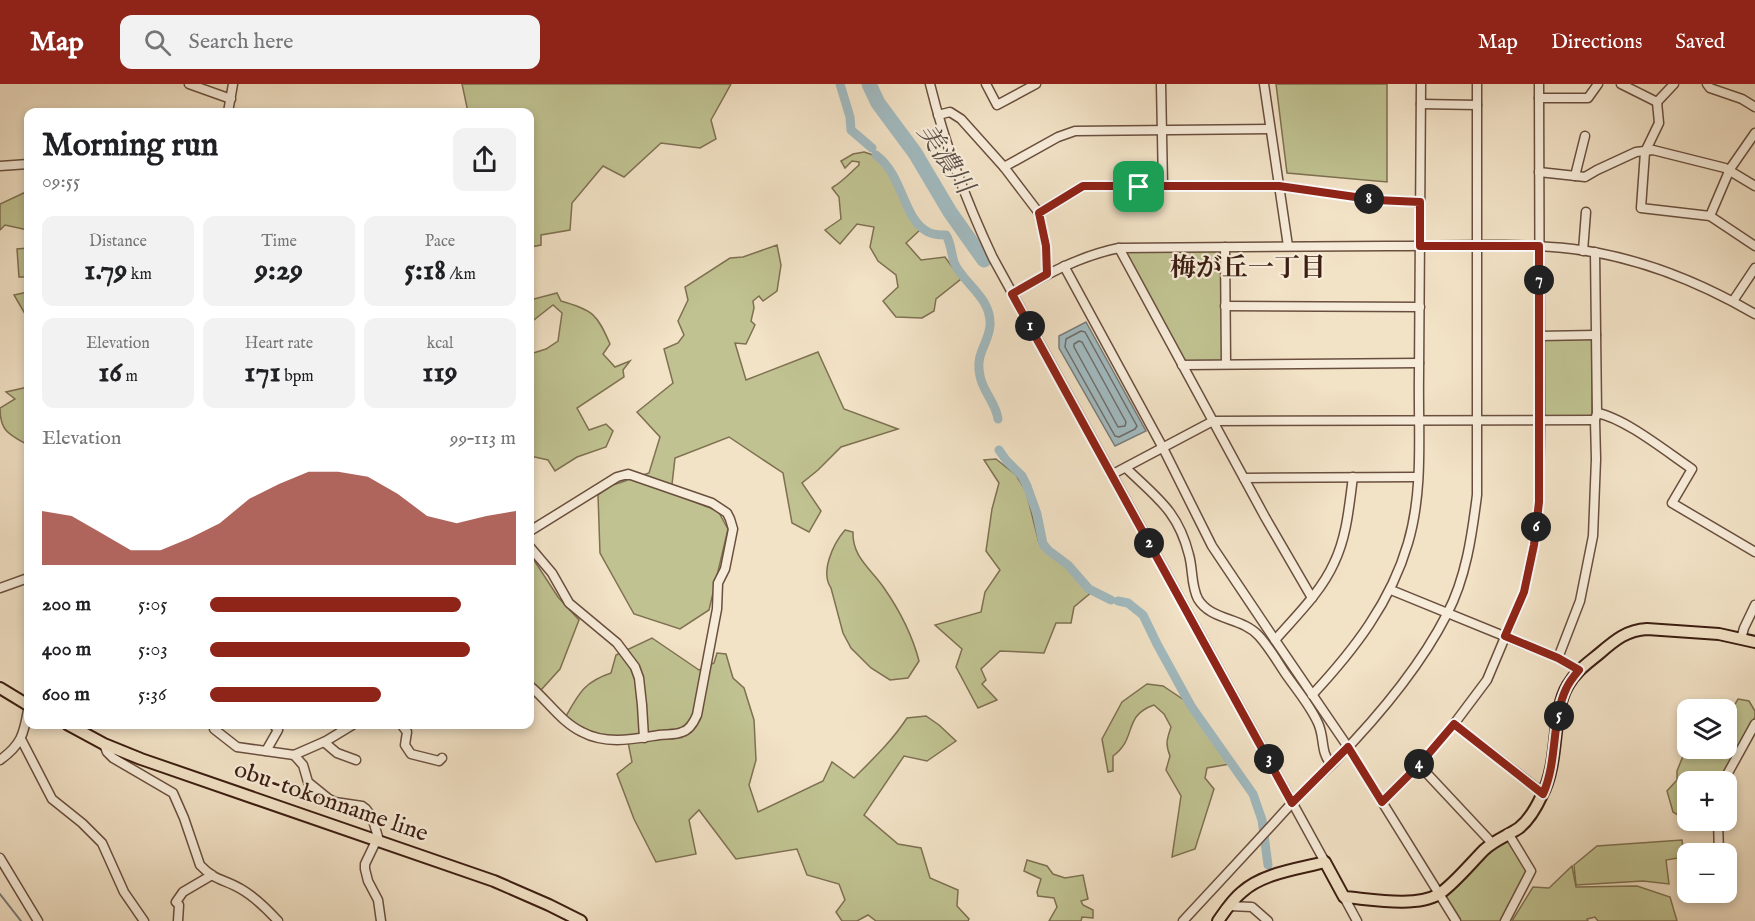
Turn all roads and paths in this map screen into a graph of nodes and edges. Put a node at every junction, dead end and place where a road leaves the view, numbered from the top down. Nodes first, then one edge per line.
1 (189, 84) edge
2 (233, 84) edge
3 (930, 84) edge
4 (986, 84) edge
5 (1036, 84) edge
6 (1161, 84) edge
7 (1264, 84) edge
8 (1421, 84) edge
9 (1477, 84) edge
10 (1539, 84) edge
11 (1598, 84) edge
12 (1621, 84) edge
13 (1674, 84) edge
14 (1707, 84) edge
15 (1539, 98) junction
16 (231, 99) junction
17 (1657, 102) junction
18 (1421, 104) junction
19 (1477, 105) junction
20 (1755, 107) edge
21 (229, 108) edge
22 (938, 115) junction
23 (1270, 129) junction
24 (1162, 130) junction
25 (1755, 133) edge
26 (1585, 136) dead end
27 (1646, 150) junction
28 (24, 164) edge
29 (0, 166) edge
30 (1004, 167) junction
31 (1730, 169) junction
32 (1539, 172) junction
33 (1575, 176) junction
34 (1163, 186) junction
35 (1279, 186) junction
36 (1755, 186) edge
37 (1420, 202) junction
38 (1586, 212) dead end
39 (1039, 213) junction
40 (1710, 216) junction
41 (1288, 246) junction
42 (1420, 246) junction
43 (1476, 246) junction
44 (1539, 246) junction
45 (1755, 246) edge
46 (1119, 248) junction
47 (1225, 248) junction
48 (1583, 251) junction
49 (1595, 252) junction
50 (1064, 266) junction
51 (1755, 268) edge
52 (1047, 274) junction
53 (1012, 294) junction
54 (1733, 301) junction
55 (1225, 306) junction
56 (1420, 307) junction
57 (1755, 314) edge
58 (1596, 335) junction
59 (1539, 336) junction
60 (1419, 363) junction
61 (1226, 364) junction
62 (1182, 365) junction
63 (1596, 417) junction
64 (1418, 420) junction
65 (1477, 420) junction
66 (1540, 420) junction
67 (1213, 421) junction
68 (1163, 448) junction
69 (1126, 468) junction
70 (1111, 475) junction
71 (1353, 477) junction
72 (1417, 477) junction
73 (1244, 478) junction
74 (534, 529) edge
75 (534, 552) edge
76 (1755, 552) edge
77 (24, 579) edge
78 (0, 588) edge
79 (1194, 590) junction
80 (1391, 590) junction
81 (1179, 597) junction
82 (1312, 598) junction
83 (1755, 605) edge
84 (1448, 613) junction
85 (1505, 636) junction
86 (1741, 639) junction
87 (1275, 640) junction
88 (1755, 642) edge
89 (1558, 658) junction
90 (1579, 670) junction
91 (0, 688) edge
92 (534, 690) edge
93 (1312, 695) junction
94 (24, 703) edge
95 (1454, 724) junction
96 (1755, 724) edge
97 (24, 727) edge
98 (76, 729) edge
99 (214, 729) edge
100 (277, 729) edge
101 (346, 729) edge
102 (405, 729) edge
103 (644, 738) junction
104 (21, 739) junction
105 (324, 742) junction
106 (104, 744) junction
107 (1348, 747) junction
108 (266, 751) junction
109 (294, 755) junction
110 (442, 758) dead end
111 (0, 760) edge
112 (356, 760) dead end
113 (1331, 764) junction
114 (1419, 765) junction
115 (1729, 771) edge
116 (1543, 794) junction
117 (1382, 802) junction
118 (1292, 803) junction
119 (1508, 833) junction
120 (377, 840) junction
121 (1492, 843) junction
122 (0, 858) edge
123 (1325, 862) junction
124 (212, 875) junction
125 (1439, 894) junction
126 (1344, 897) junction
127 (1229, 906) junction
128 (38, 921) edge
129 (144, 921) edge
130 (178, 921) edge
131 (278, 921) edge
132 (381, 921) edge
133 (581, 921) edge
134 (1183, 921) edge
135 (1218, 921) edge
136 (1268, 921) edge
137 (1357, 921) edge
138 (1455, 921) edge
139 (1505, 921) edge

1 - 16 street
2 - 16 street
3 - 22 street
4 - 5 street
6 - 24 street
7 - 23 street
8 - 18 street
9 - 19 street
10 - 15 street
11 - 15 street
12 - 17 street
13 - 17 street
14 - 20 street
15 - 32 street
16 - 21 street
17 - 27 street
18 - 19 street
18 - 37 street
19 - 43 street
22 - 30 street
22 - 53 street
23 - 24 street
23 - 35 street
24 - 30 street
24 - 34 street
25 - 31 street
26 - 33 street
27 - 31 street
27 - 33 street
27 - 40 street
28 - 29 street
30 - 39 street
31 - 36 street
31 - 40 street
32 - 33 street
32 - 44 street
34 - 35 street
34 - 39 street
35 - 37 street
35 - 41 street
37 - 42 street
38 - 48 street
39 - 52 street
40 - 45 street
41 - 42 street
41 - 47 street
42 - 43 street
42 - 56 street
43 - 44 street
43 - 65 street
44 - 48 street
44 - 59 street
46 - 47 street
46 - 50 street
46 - 62 street
47 - 55 street
48 - 49 street
49 - 54 street
49 - 58 street
50 - 52 street
50 - 68 street
51 - 54 street
52 - 53 street
53 - 70 street
54 - 57 street
55 - 56 street
55 - 61 street
56 - 60 street
58 - 59 street
58 - 63 street
59 - 66 street
60 - 61 street
60 - 64 street
61 - 62 street
62 - 67 street
63 - 66 street
63 - 76 street
63 - 89 street
64 - 65 street
64 - 67 street
64 - 72 street
65 - 66 street
65 - 84 street
66 - 85 street
67 - 68 street
67 - 73 street
68 - 69 street
68 - 87 street
69 - 70 street
69 - 79 street
70 - 81 street
71 - 72 street
71 - 73 street
71 - 82 street
72 - 80 street
73 - 82 street
74 - 103 street
75 - 103 street
77 - 78 street
79 - 81 street
79 - 113 street
80 - 84 street
80 - 93 street
81 - 118 street
82 - 87 street
83 - 86 street
84 - 85 street
84 - 107 street
85 - 89 street
85 - 95 street
86 - 88 main road
86 - 90 main road
87 - 93 street
89 - 90 street
90 - 116 main road
91 - 94 main road
92 - 103 street
93 - 107 street
95 - 114 street
95 - 116 street
96 - 115 street
97 - 104 street
98 - 106 main road, obu-tokonname line
99 - 108 street
100 - 108 street
101 - 105 street
102 - 110 street
104 - 111 street
104 - 129 street
105 - 109 street
105 - 112 street
106 - 120 main road, obu-tokonname line
106 - 124 street
107 - 113 street
107 - 117 street
108 - 109 street
109 - 120 street
113 - 118 street
114 - 117 street
114 - 121 street
116 - 119 main road
117 - 125 street
118 - 123 street
118 - 134 street
119 - 121 main road
119 - 139 street
120 - 132 street
120 - 133 main road, obu-tokonname line
121 - 125 main road
122 - 128 street
123 - 126 main road
123 - 127 main road
124 - 130 street
124 - 131 street
125 - 126 main road
125 - 138 street
126 - 137 street
127 - 135 main road
127 - 136 street

